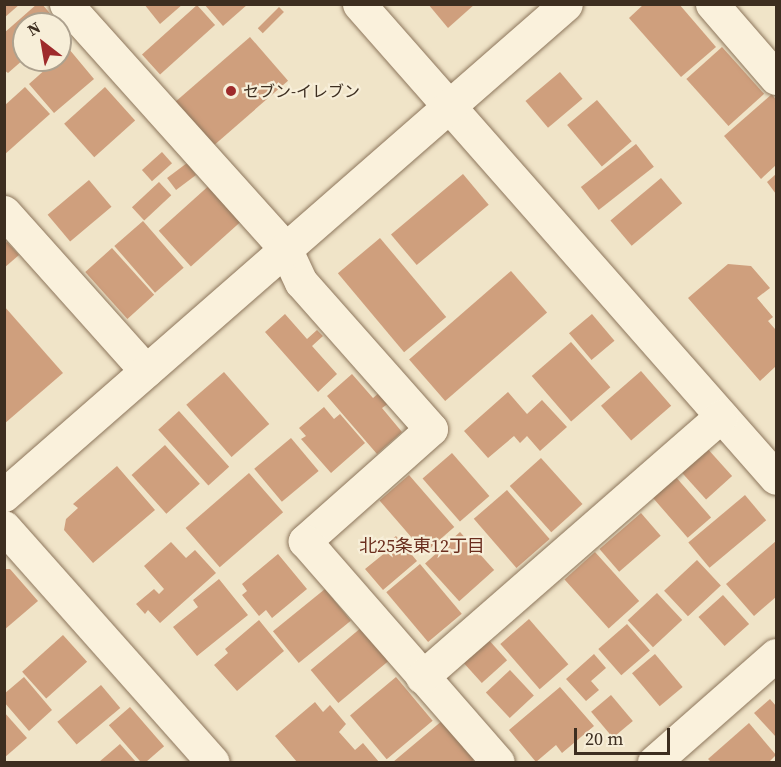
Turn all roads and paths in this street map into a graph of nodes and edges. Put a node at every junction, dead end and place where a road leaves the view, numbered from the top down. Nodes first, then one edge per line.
1 (66, 4) edge
2 (359, 4) edge
3 (566, 4) edge
4 (712, 4) edge
5 (777, 78) edge
6 (449, 106) junction
7 (4, 212) edge
8 (285, 248) junction
9 (146, 371) junction
10 (721, 416) junction
11 (777, 478) edge
12 (4, 495) edge
13 (4, 527) edge
14 (777, 655) edge
15 (422, 677) junction
16 (213, 762) edge
17 (498, 762) edge
18 (654, 762) edge

1 - 8 street
2 - 6 street
3 - 6 street
4 - 5 street
6 - 8 street
6 - 10 street
7 - 9 street
8 - 9 street
8 - 15 street
9 - 12 street
10 - 11 street
10 - 15 street
13 - 16 street
14 - 18 street
15 - 17 street

